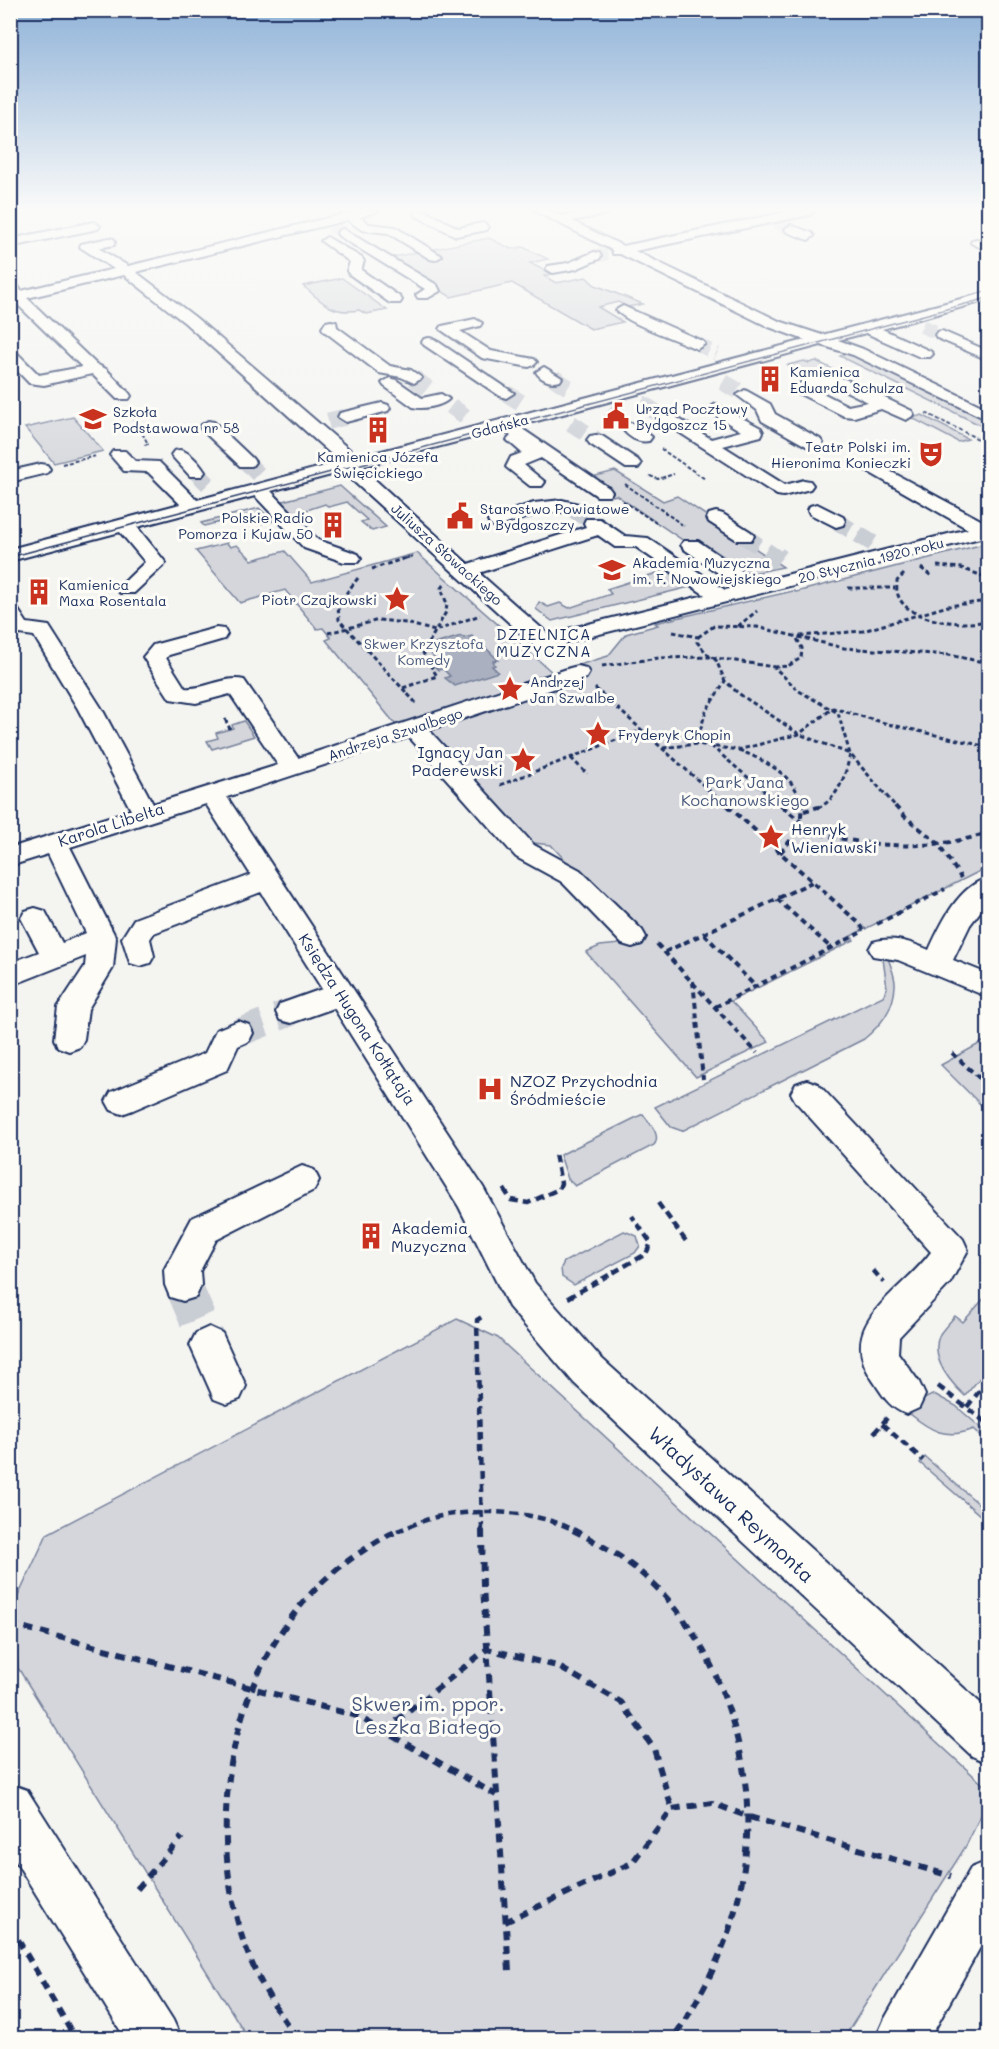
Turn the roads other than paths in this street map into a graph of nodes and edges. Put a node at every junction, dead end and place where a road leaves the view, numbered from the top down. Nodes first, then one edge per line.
1 (28, 307) edge
2 (173, 307) edge
3 (738, 307) edge
4 (948, 307) tunnel mouth
5 (623, 310) dead end
6 (905, 318) junction
7 (476, 323) dead end
8 (331, 325) dead end
9 (922, 326) tunnel mouth
10 (868, 328) junction
11 (942, 335) tunnel mouth
12 (809, 340) junction
13 (429, 342) dead end
14 (697, 344) tunnel mouth
15 (10, 354) edge
16 (682, 354) dead end
17 (925, 354) tunnel mouth
18 (988, 356) edge
19 (529, 362) tunnel mouth
20 (711, 365) junction
21 (91, 367) junction
22 (414, 378) tunnel mouth
23 (723, 382) tunnel mouth
24 (390, 383) dead end
25 (891, 386) dead end
26 (574, 391) tunnel mouth
27 (506, 393) tunnel mouth
28 (623, 393) junction
29 (745, 395) tunnel mouth
30 (123, 396) dead end
31 (440, 398) tunnel mouth
32 (592, 401) junction
33 (641, 403) tunnel mouth
34 (882, 403) dead end
35 (524, 404) tunnel mouth
36 (382, 408) dead end
37 (716, 409) tunnel mouth
38 (920, 411) junction
39 (607, 412) tunnel mouth
40 (547, 413) junction
41 (988, 415) edge
42 (952, 416) dead end
43 (346, 417) tunnel mouth
44 (665, 418) tunnel mouth
45 (571, 423) tunnel mouth
46 (880, 423) dead end
47 (488, 425) junction
48 (208, 426) dead end
49 (755, 432) junction
50 (596, 440) tunnel mouth
51 (814, 443) dead end
52 (774, 444) dead end
53 (708, 446) junction
54 (119, 455) dead end
55 (180, 455) dead end
56 (353, 464) junction
57 (632, 464) dead end
58 (873, 467) dead end
59 (41, 469) dead end
60 (195, 472) tunnel mouth
61 (10, 477) edge
62 (258, 478) junction
63 (536, 482) dead end
64 (804, 485) dead end
65 (610, 495) road end
66 (193, 507) junction
67 (571, 508) tunnel mouth
68 (817, 510) dead end
69 (716, 518) dead end
70 (497, 521) dead end
71 (836, 521) tunnel mouth
72 (125, 525) junction
73 (987, 531) edge
74 (744, 536) tunnel mouth
75 (691, 545) road end
76 (17, 548) edge
77 (351, 558) dead end
78 (786, 564) tunnel mouth
79 (459, 575) junction
80 (806, 576) junction
81 (127, 589) dead end
82 (755, 589) junction
83 (721, 597) junction
84 (10, 612) edge
85 (216, 634) dead end
86 (544, 642) joint
87 (578, 673) road end
88 (418, 719) junction
89 (293, 768) junction
90 (212, 793) junction
91 (145, 813) junction
92 (56, 842) junction
93 (10, 857) edge
94 (266, 880) junction
95 (988, 887) edge
96 (35, 918) dead end
97 (632, 937) dead end
98 (102, 938) junction
99 (874, 940) road end
100 (140, 956) dead end
101 (56, 957) junction
102 (938, 964) junction
103 (10, 975) edge
104 (988, 986) edge
105 (342, 993) junction
106 (291, 1012) tunnel mouth
107 (238, 1033) tunnel mouth
108 (69, 1039) dead end
109 (807, 1093) dead end
110 (122, 1101) dead end
111 (302, 1180) dead end
112 (500, 1249) joint
113 (183, 1285) tunnel mouth
114 (209, 1345) tunnel mouth
115 (227, 1386) dead end
116 (906, 1395) dead end
117 (988, 1740) edge
118 (10, 1807) edge
119 (976, 1901) edge
120 (155, 2038) edge
121 (902, 2038) edge

1 - 21 street
2 - 56 street, Juliusza Słowackiego
3 - 12 street
4 - 6 street, Gdańska
5 - 14 street
6 - 9 street
6 - 10 street, Gdańska
7 - 19 street
8 - 22 street
10 - 12 street, Gdańska
10 - 17 street
11 - 18 street
12 - 20 street, Gdańska
12 - 25 street
12 - 41 street
13 - 27 street
15 - 21 street
16 - 20 street
20 - 23 street
20 - 28 street, Gdańska
21 - 30 street
24 - 31 street
26 - 32 street
28 - 32 street, Gdańska
28 - 33 street
29 - 51 street
32 - 39 street
32 - 40 street, Gdańska
34 - 38 street
35 - 40 street
36 - 43 street
37 - 49 street
38 - 42 street
38 - 46 street
40 - 45 street
40 - 47 street, Gdańska
44 - 53 street
47 - 56 street, Gdańska
47 - 63 street
47 - 65 street
48 - 62 street
49 - 52 street
49 - 53 street
50 - 57 street
53 - 64 street
54 - 66 street
55 - 60 street
56 - 62 street, Gdańska
56 - 79 street, Juliusza Słowackiego
58 - 73 street
59 - 61 street
62 - 66 street, Gdańska
62 - 77 street
66 - 72 street, Gdańska
67 - 70 street
68 - 71 street
69 - 74 street
72 - 76 street, Gdańska
72 - 81 street
73 - 80 street, 20 Stycznia 1920 roku
75 - 82 street
78 - 80 street
79 - 83 street
79 - 86 street, Juliusza Słowackiego
80 - 82 street, 20 Stycznia 1920 roku
82 - 83 street, 20 Stycznia 1920 roku
83 - 86 street, 20 Stycznia 1920 roku
84 - 91 street
85 - 89 street
87 - 88 street, Andrzeja Szwalbego
88 - 89 street, Andrzeja Szwalbego
88 - 97 street
89 - 90 street, Andrzeja Szwalbego
90 - 91 street, Karola Libelta
90 - 94 street, Księdza Hugona Kołłątaja
91 - 92 street, Karola Libelta
92 - 93 street, Karola Libelta
92 - 98 street
94 - 100 street
94 - 105 street, Księdza Hugona Kołłątaja
95 - 102 street
96 - 101 street
98 - 101 street
98 - 108 street
99 - 102 street
101 - 103 street
102 - 104 street
105 - 106 street
105 - 112 street, Księdza Hugona Kołłątaja
107 - 110 street
109 - 116 street
111 - 113 street
112 - 117 street, Władysława Reymonta
114 - 115 street
118 - 120 street
119 - 121 street

